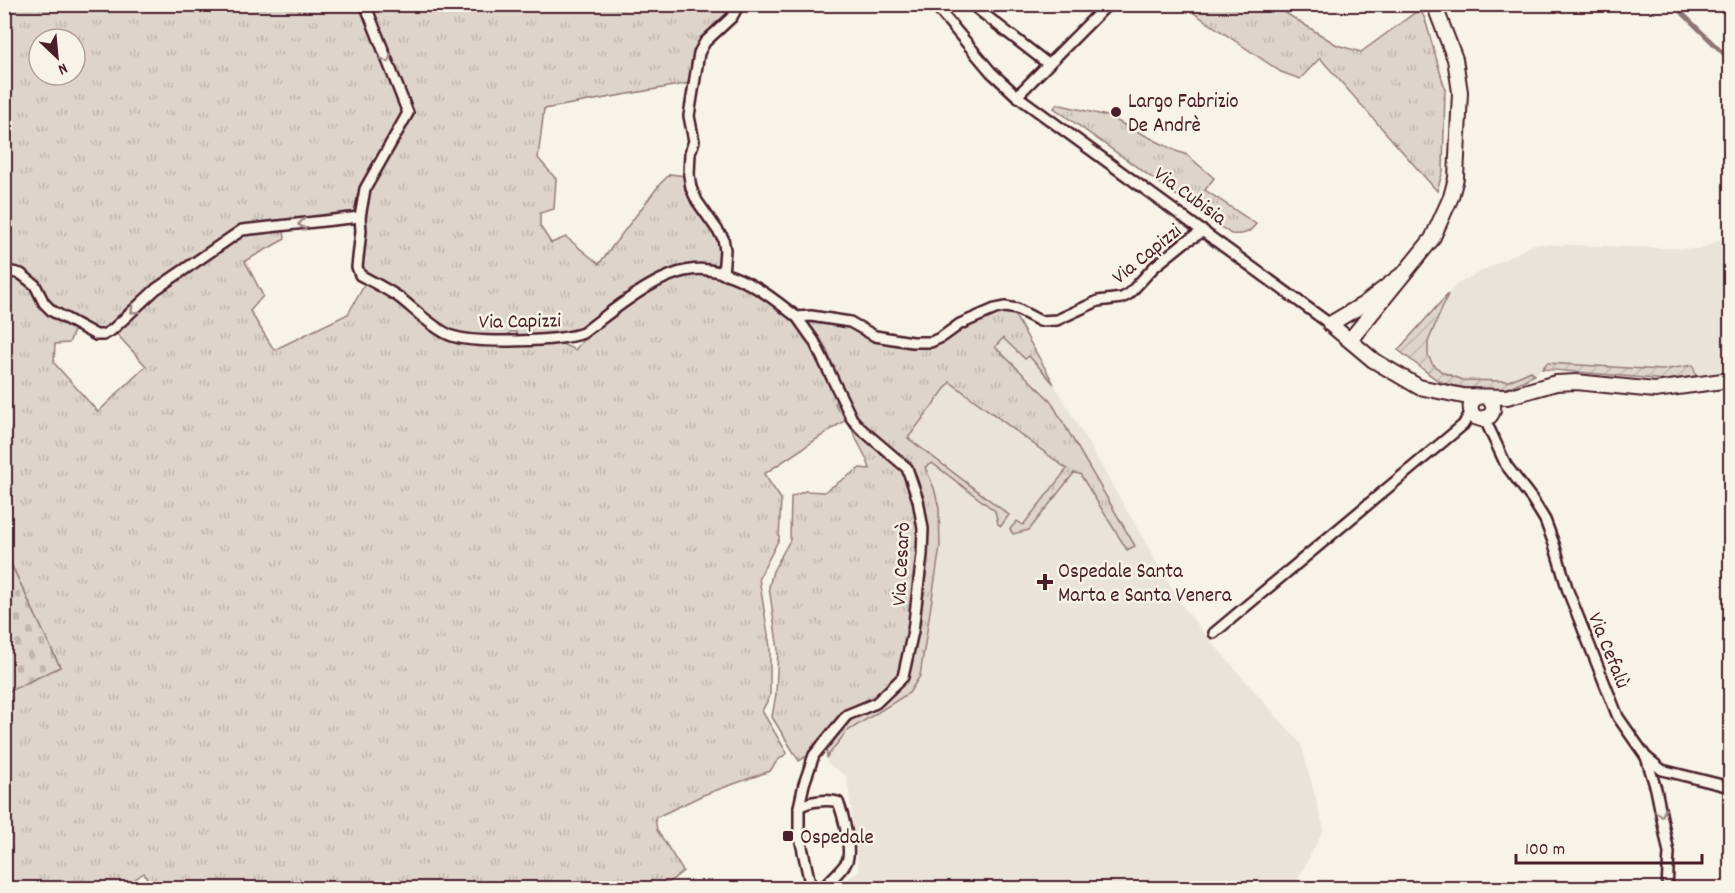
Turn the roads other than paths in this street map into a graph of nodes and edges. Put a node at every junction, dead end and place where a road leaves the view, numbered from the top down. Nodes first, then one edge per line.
1 (365, 4) edge
2 (739, 4) edge
3 (934, 4) edge
4 (971, 4) edge
5 (1108, 4) edge
6 (1434, 4) edge
7 (1048, 64) junction
8 (1017, 96) junction
9 (360, 217) junction
10 (1204, 231) junction
11 (4, 270) edge
12 (723, 274) junction
13 (1400, 276) junction
14 (797, 317) junction
15 (1330, 324) junction
16 (1350, 340) junction
17 (1731, 380) edge
18 (1481, 410) junction
19 (1214, 633) dead end
20 (1646, 757) junction
21 (1731, 787) edge
22 (799, 807) junction
23 (811, 888) edge
24 (823, 888) edge
25 (1667, 888) edge

1 -> 9 street
2 - 12 street
3 - 8 street, Via Cubisia
4 - 7 street
5 - 7 street
6 - 13 street
7 - 8 street
8 - 10 street, Via Cubisia
9 -> 11 street
9 - 12 street, Via Capizzi
10 - 14 street, Via Capizzi
10 - 15 street, Via Cubisia
12 - 14 street, Via Capizzi
13 - 15 street
13 - 16 street
14 - 22 street, Via Cesarò
15 - 16 street, Via Cubisia
16 - 18 street, Via Cubisia
17 - 18 street
18 - 19 street
18 - 20 street, Via Cefalù
20 - 21 street
20 -> 25 street, Via Cefalù
22 - 23 street, Via Cesarò
22 - 24 street

